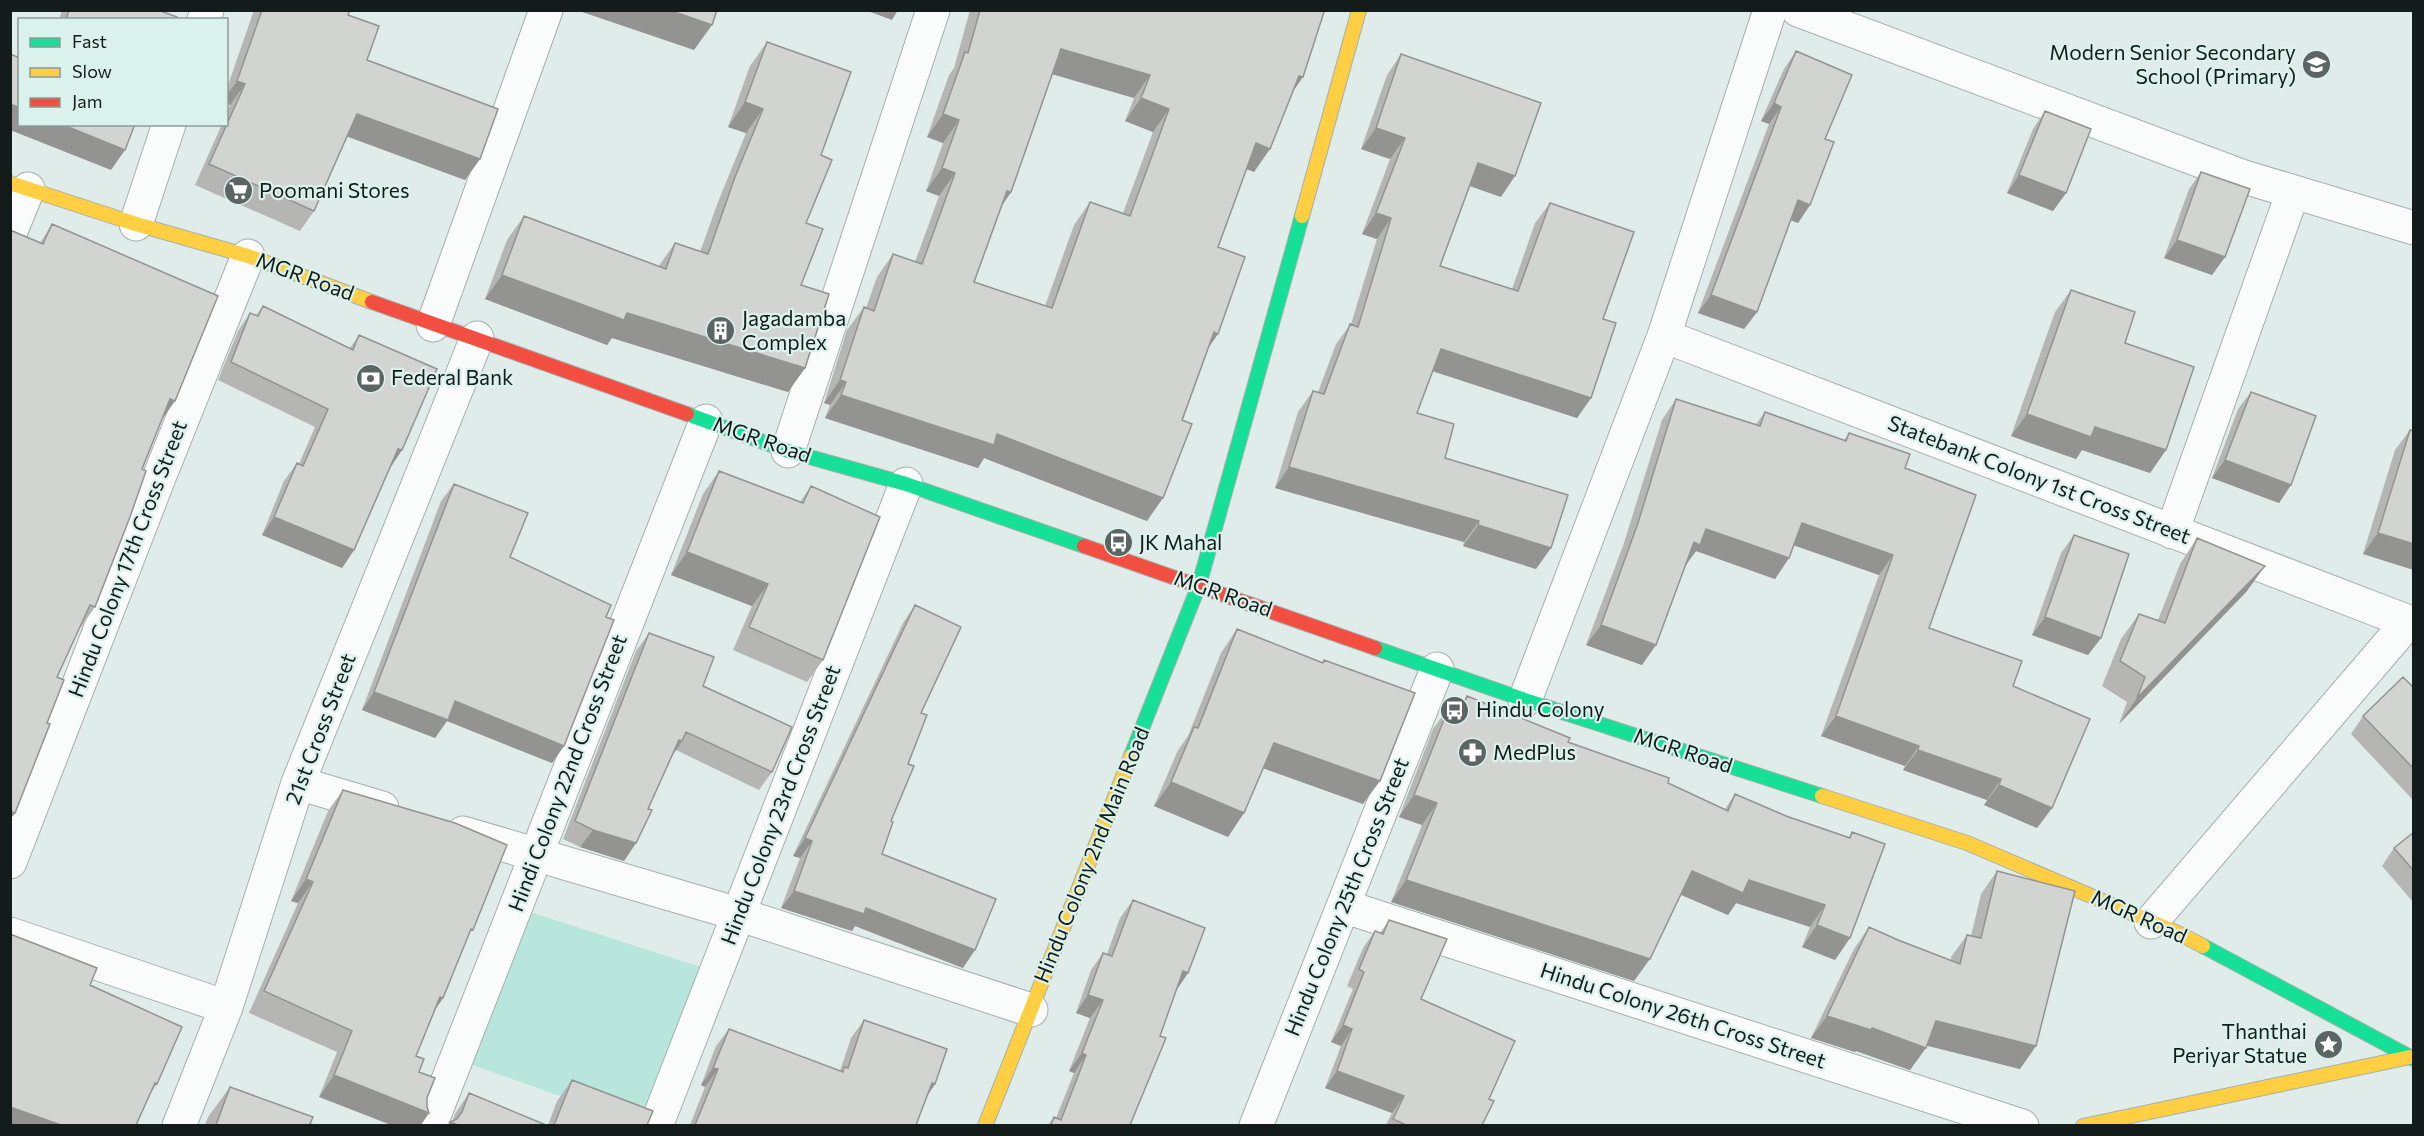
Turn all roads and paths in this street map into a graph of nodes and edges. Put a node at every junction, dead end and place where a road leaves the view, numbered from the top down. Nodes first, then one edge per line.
1 (546, 10) edge
2 (933, 10) edge
3 (1359, 10) edge
4 (1770, 10) edge
5 (1798, 10) edge
6 (168, 126) edge
7 (19, 186) edge
8 (2293, 192) junction
9 (136, 224) junction
10 (2414, 228) edge
11 (10, 233) edge
12 (248, 256) junction
13 (433, 325) junction
14 (1664, 336) junction
15 (477, 338) junction
16 (706, 421) junction
17 (788, 451) junction
18 (906, 484) junction
19 (2172, 532) junction
20 (1199, 585) junction
21 (2411, 623) edge
22 (1437, 669) junction
23 (1525, 700) junction
24 (298, 783) junction
25 (536, 855) junction
26 (10, 862) edge
27 (1343, 906) junction
28 (738, 914) junction
29 (2151, 922) junction
30 (10, 934) edge
31 (226, 1007) junction
32 (1031, 1010) junction
33 (2412, 1058) edge
34 (179, 1125) edge
35 (430, 1125) edge
36 (656, 1125) edge
37 (985, 1125) edge
38 (1256, 1125) edge
39 (2022, 1125) edge
40 (2083, 1125) edge

1 - 13 street
2 - 17 street
3 - 20 street, Hindu Colony 2nd Main Road
4 - 14 street
5 - 8 street
6 - 9 street
7 - 9 street, MGR Road
7 - 11 street
8 - 10 street
8 - 19 street
9 - 12 street, MGR Road
12 - 13 street, MGR Road
12 - 26 street, Hindu Colony 17th Cross Street
13 - 15 street, MGR Road
14 - 19 street, Statebank Colony 1st Cross Street
14 - 23 street
15 - 16 street, MGR Road
15 - 24 street, 21st Cross Street
16 - 17 street, MGR Road
16 - 25 street, Hindi Colony 22nd Cross Street
17 - 18 street, MGR Road
18 - 20 street, MGR Road
18 - 28 street, Hindu Colony 23rd Cross Street
19 - 21 street, Statebank Colony 1st Cross Street
20 - 22 street, MGR Road
20 - 32 street, Hindu Colony 2nd Main Road
21 - 29 street
22 - 23 street, MGR Road
22 - 27 street, Hindu Colony 25th Cross Street
23 - 29 street, MGR Road
24 - 25 street
24 - 31 street, 21st Cross Street
25 - 28 street
25 - 35 street, Hindi Colony 22nd Cross Street
27 - 38 street, Hindu Colony 25th Cross Street
27 - 39 street, Hindu Colony 26th Cross Street
28 - 32 street
28 - 36 street, Hindu Colony 23rd Cross Street
29 - 33 street, MGR Road
30 - 31 street
31 - 34 street, 21st Cross Street
32 - 37 street, Hindu Colony 2nd Main Road
33 - 40 street

